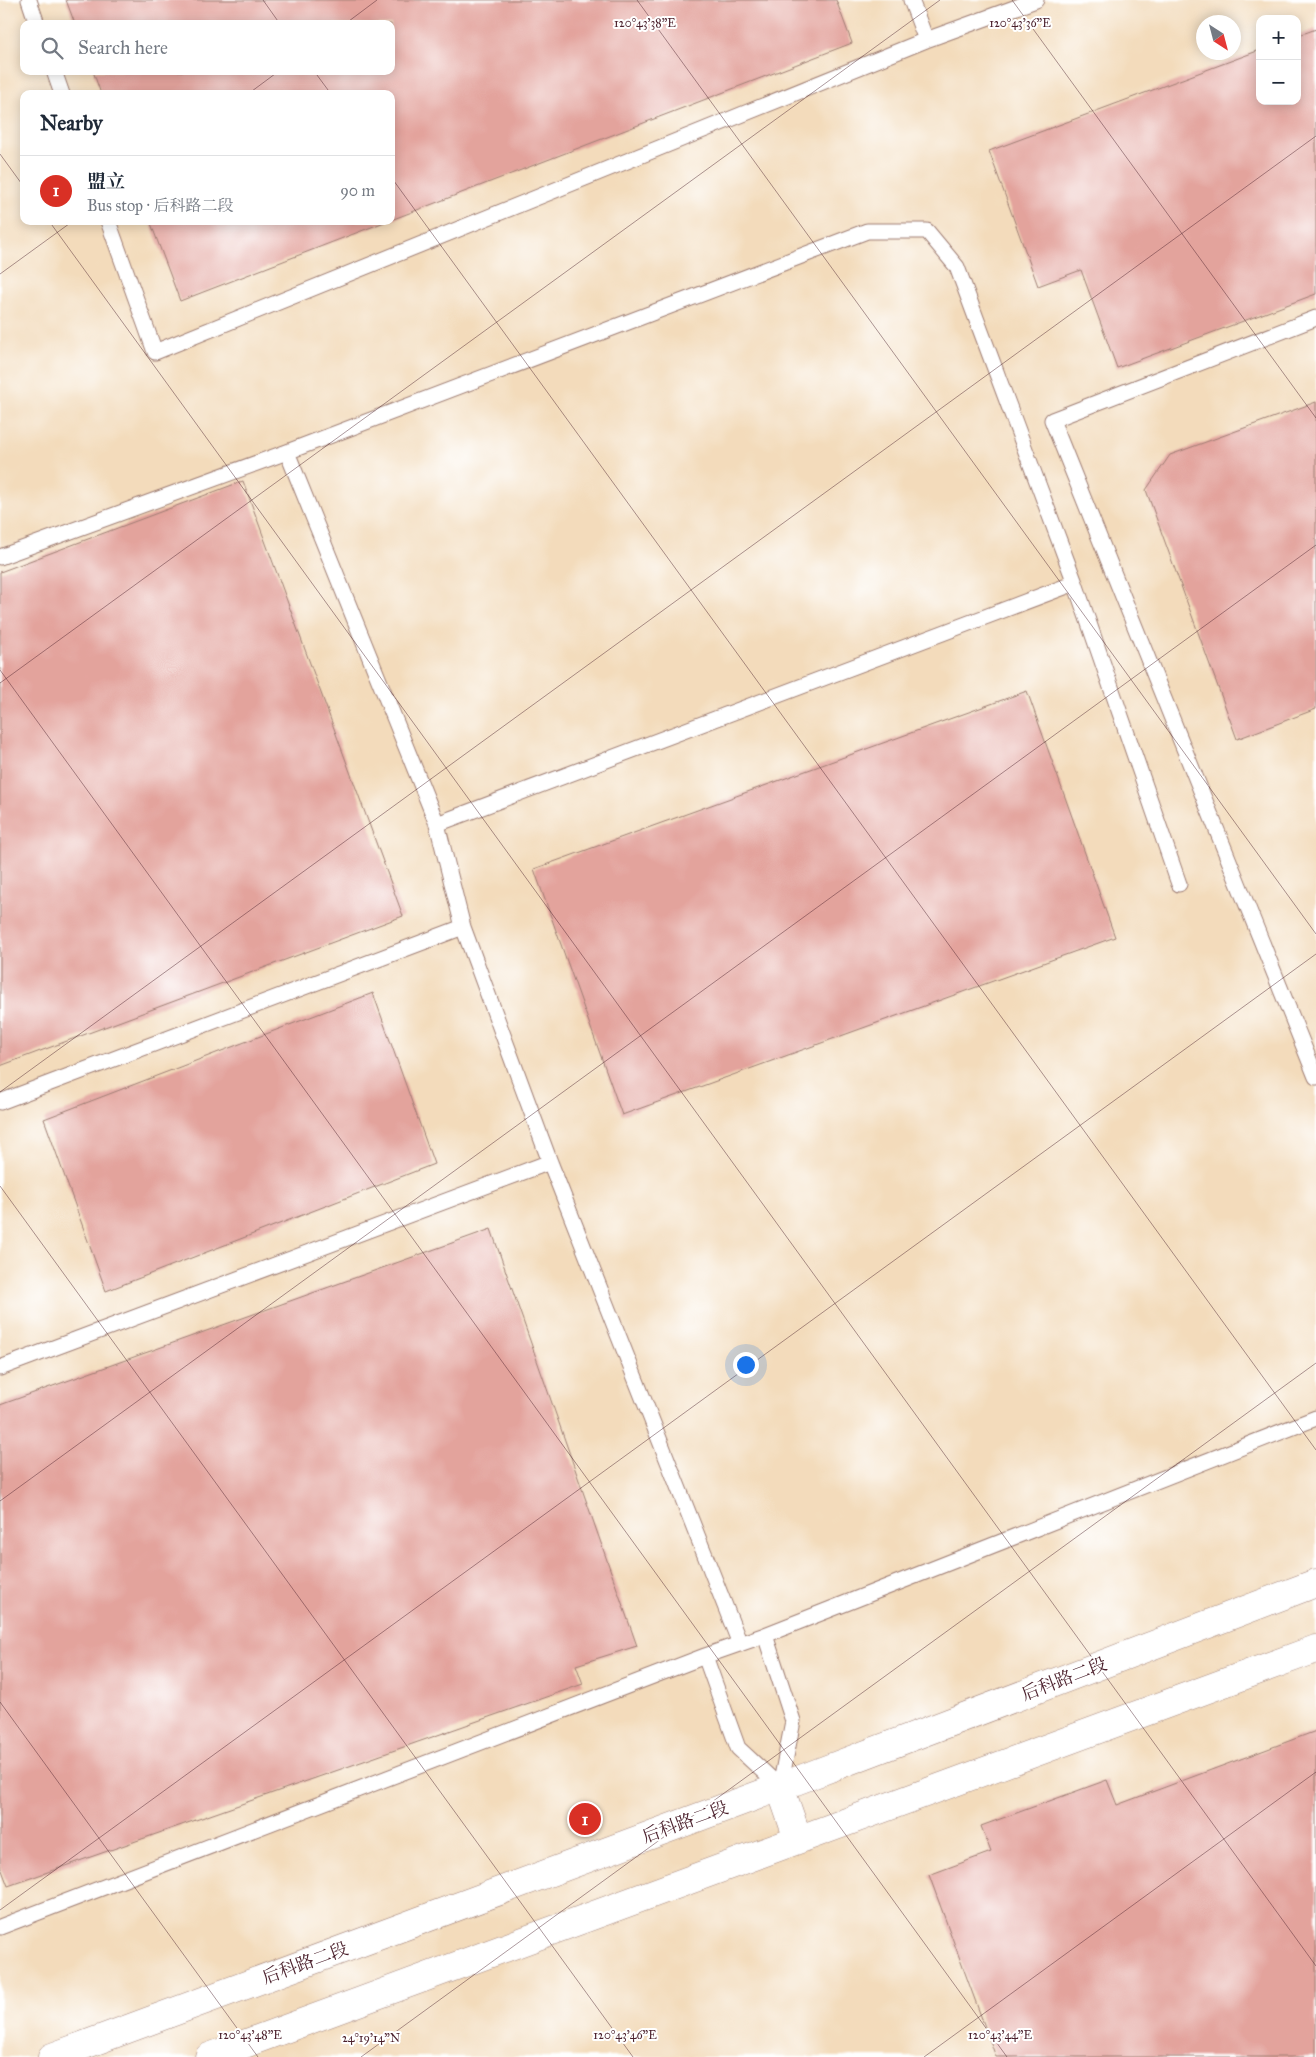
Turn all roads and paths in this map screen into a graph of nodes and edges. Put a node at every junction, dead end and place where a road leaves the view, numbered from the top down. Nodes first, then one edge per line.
1 (29, 0) edge
2 (910, 0) edge
3 (1036, 0) edge
4 (36, 20) edge
5 (926, 40) junction
6 (55, 75) edge
7 (61, 90) edge
8 (109, 225) edge
9 (1316, 318) edge
10 (287, 452) junction
11 (0, 557) edge
12 (1075, 583) junction
13 (437, 824) junction
14 (1179, 884) dead end
15 (463, 927) junction
16 (1316, 1078) edge
17 (0, 1102) edge
18 (550, 1162) junction
19 (0, 1368) edge
20 (1316, 1418) edge
21 (1316, 1583) edge
22 (765, 1635) junction
23 (740, 1644) junction
24 (1316, 1649) edge
25 (705, 1656) junction
26 (780, 1786) junction
27 (798, 1839) junction
28 (0, 1926) edge
29 (52, 2057) edge
30 (209, 2057) edge

1 - 4 lane
2 - 5 lane
3 - 5 lane
5 - 8 lane
6 - 7 lane
9 - 16 lane
10 - 11 lane
10 - 12 lane
10 - 13 lane
12 - 13 lane
12 - 14 lane
13 - 15 lane
15 - 17 lane
15 - 18 lane
18 - 19 lane
18 - 23 lane
20 - 22 lane
21 - 26 street, 后科路二段
22 - 23 lane
22 - 26 lane
23 - 25 lane
24 - 27 street
25 - 26 lane
25 - 28 lane
26 - 27 street
26 - 29 street, 后科路二段
27 - 30 street

